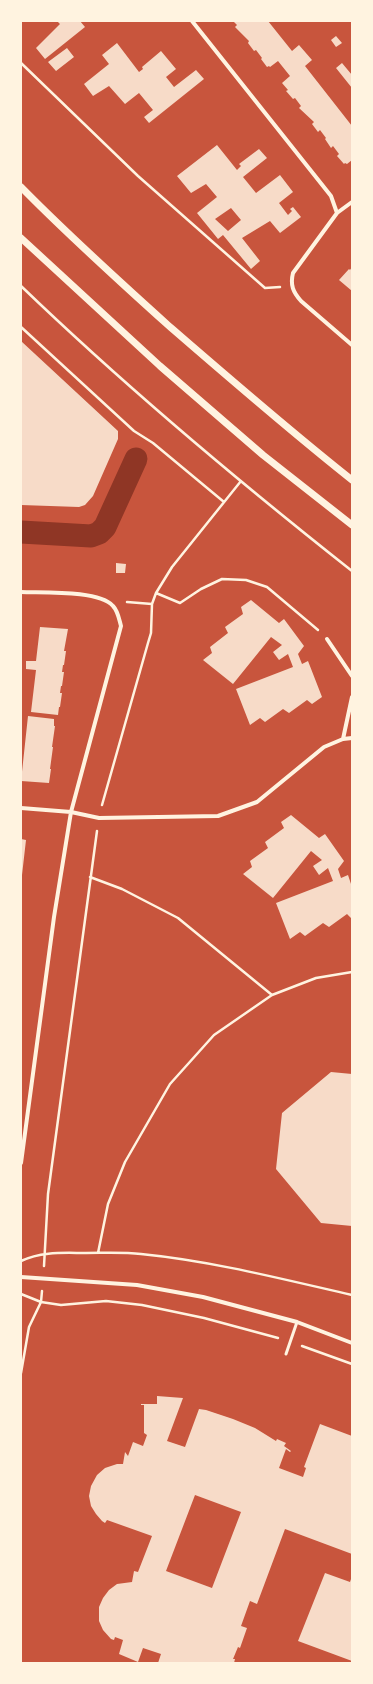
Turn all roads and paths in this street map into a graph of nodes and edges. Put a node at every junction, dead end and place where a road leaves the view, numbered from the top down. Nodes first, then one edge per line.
1 (192, 21) edge
2 (21, 63) edge
3 (21, 187) edge
4 (352, 202) edge
5 (337, 213) junction
6 (21, 238) edge
7 (21, 286) edge
8 (292, 286) junction
9 (21, 327) edge
10 (352, 345) edge
11 (352, 480) edge
12 (241, 481) junction
13 (224, 502) junction
14 (352, 525) edge
15 (352, 571) edge
16 (21, 592) edge
17 (156, 594) junction
18 (123, 602) dead end
19 (152, 604) junction
20 (327, 639) joint
21 (352, 676) edge
22 (352, 697) edge
23 (352, 738) edge
24 (343, 739) junction
25 (21, 808) edge
26 (71, 812) junction
27 (98, 818) junction
28 (90, 877) junction
29 (352, 972) edge
30 (272, 995) junction
31 (21, 1163) edge
32 (46, 1253) junction
33 (98, 1253) junction
34 (21, 1261) edge
35 (21, 1277) edge
36 (21, 1294) edge
37 (352, 1295) edge
38 (41, 1302) junction
39 (297, 1322) junction
40 (290, 1342) junction
41 (352, 1343) edge
42 (286, 1354) dead end
43 (352, 1364) edge
44 (21, 1373) edge

1 - 5 street
2 - 8 path
3 - 11 street
4 - 5 street
5 - 8 street
6 - 14 street
7 - 12 path
8 - 10 street
9 - 13 path
12 - 13 path
12 - 15 path
13 - 17 path
16 - 26 street
17 - 19 path
17 - 20 path
18 - 19 path
19 - 27 path
20 - 21 street
22 - 24 street
23 - 24 street
24 - 27 street
25 - 26 street
26 - 27 street
26 - 31 street
27 - 28 path
28 - 30 path
28 - 32 path
29 - 30 path
30 - 33 path
32 - 33 path
32 - 34 path
33 - 37 path
35 - 39 street
36 - 38 path
38 - 40 path
38 - 44 path
39 - 40 lane
39 - 41 street
40 - 42 lane
40 - 43 path

